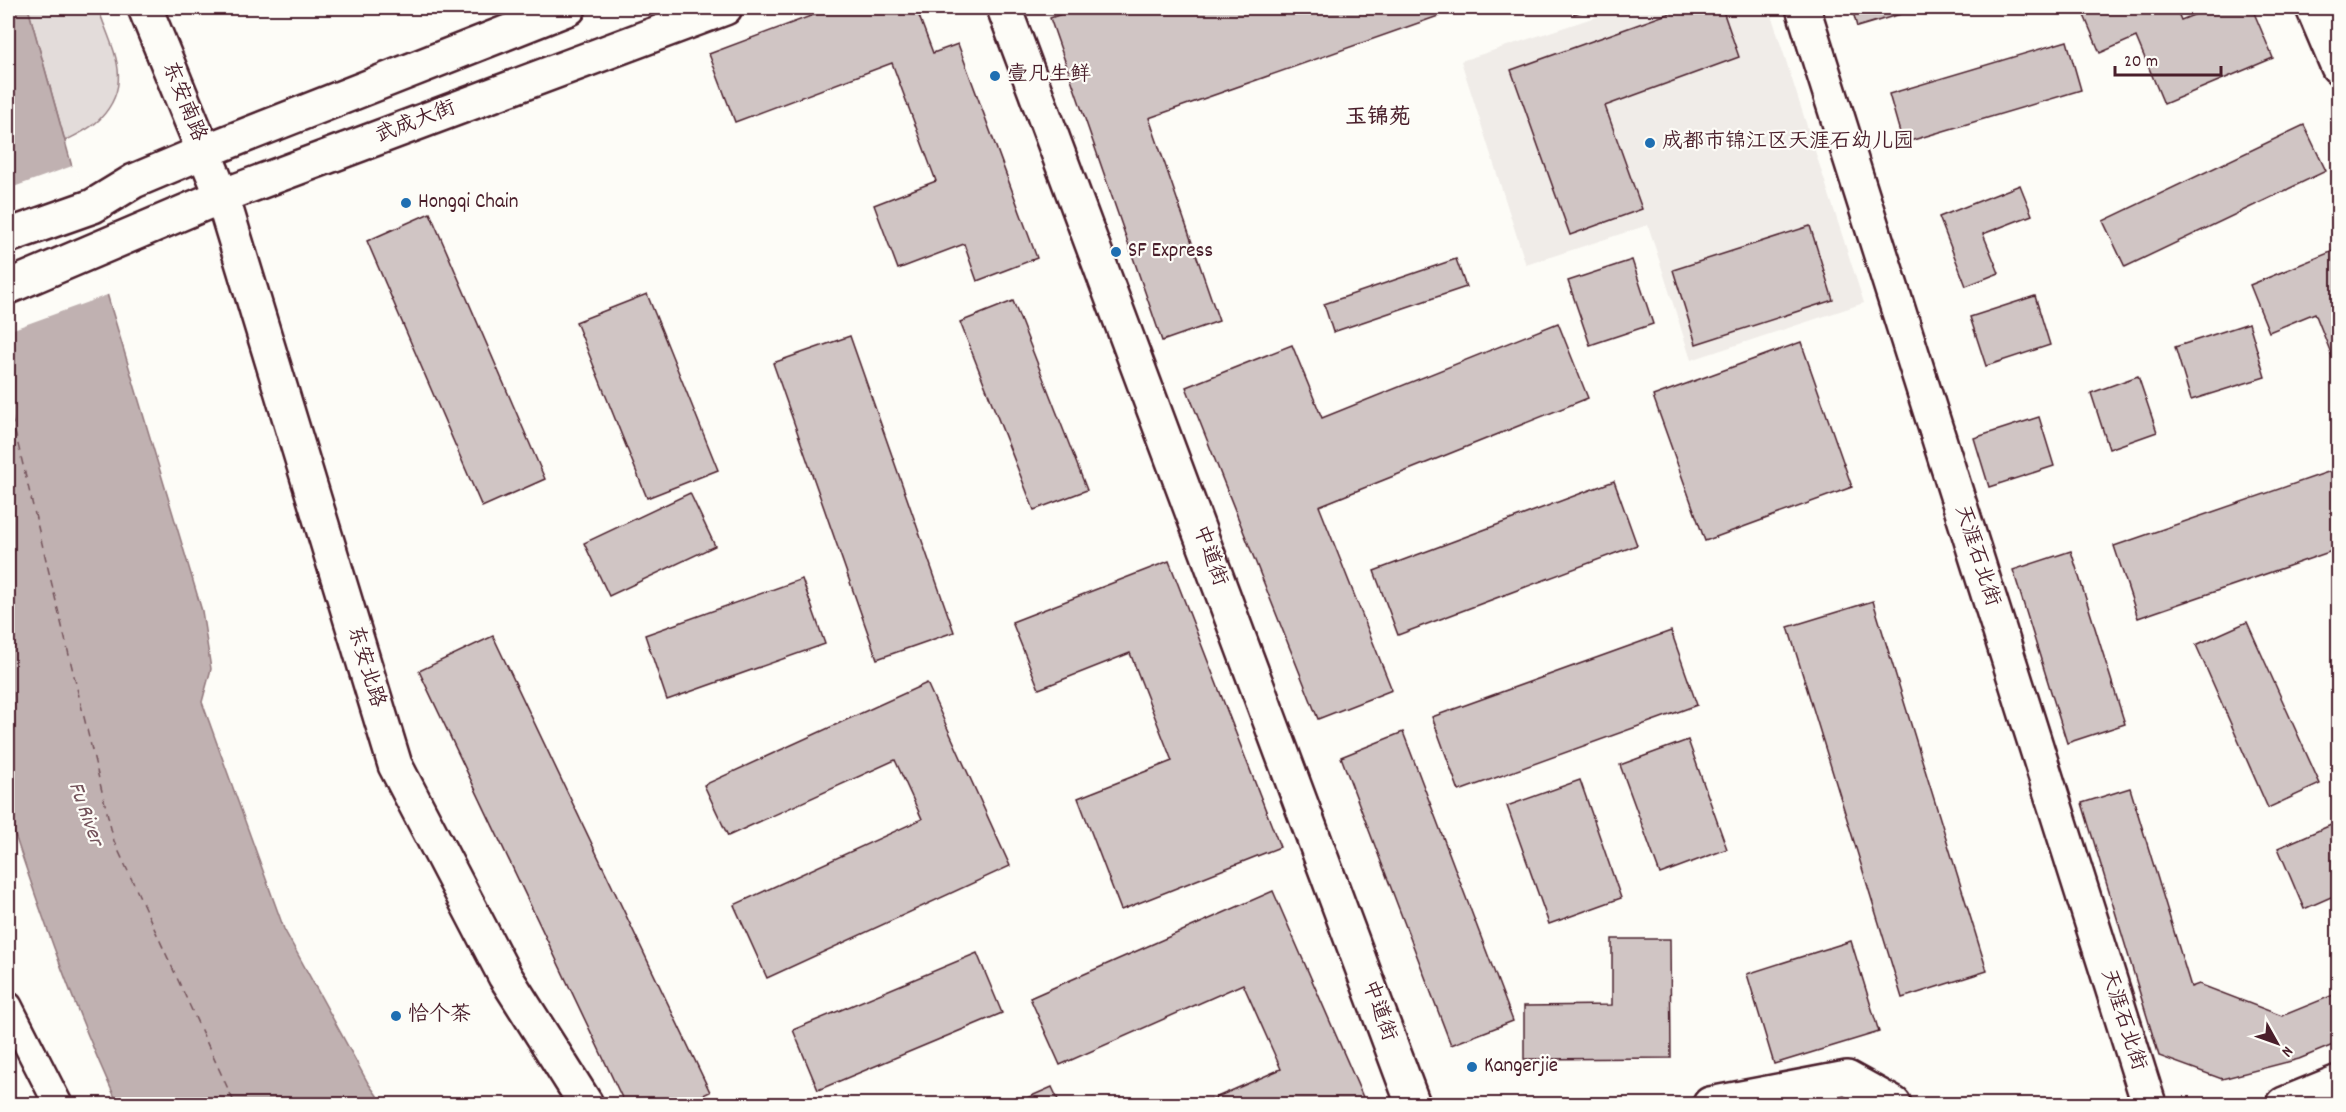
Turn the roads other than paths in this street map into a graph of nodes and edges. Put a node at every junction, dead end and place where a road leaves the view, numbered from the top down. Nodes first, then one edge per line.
1 (145, 8) edge
2 (569, 8) edge
3 (725, 8) edge
4 (1004, 8) edge
5 (1803, 8) edge
6 (2313, 8) edge
7 (2338, 67) edge
8 (203, 152) junction
9 (222, 196) junction
10 (8, 236) edge
11 (8, 287) edge
12 (8, 1006) edge
13 (2338, 1082) edge
14 (58, 1104) edge
15 (586, 1104) edge
16 (1413, 1104) edge
17 (1710, 1104) edge
18 (1894, 1104) edge
19 (2149, 1104) edge
20 (2284, 1104) edge

1 - 8 street, 东安南路
2 - 8 street
3 - 9 street, 武成大街
4 - 16 street, 中道街
5 - 19 street, 天涯石北街
6 - 7 street
8 - 9 street, 东安南路
8 - 10 street
9 - 11 street, 武成大街
9 - 15 street, 东安北路
12 - 14 street
13 - 20 street
17 - 18 street

